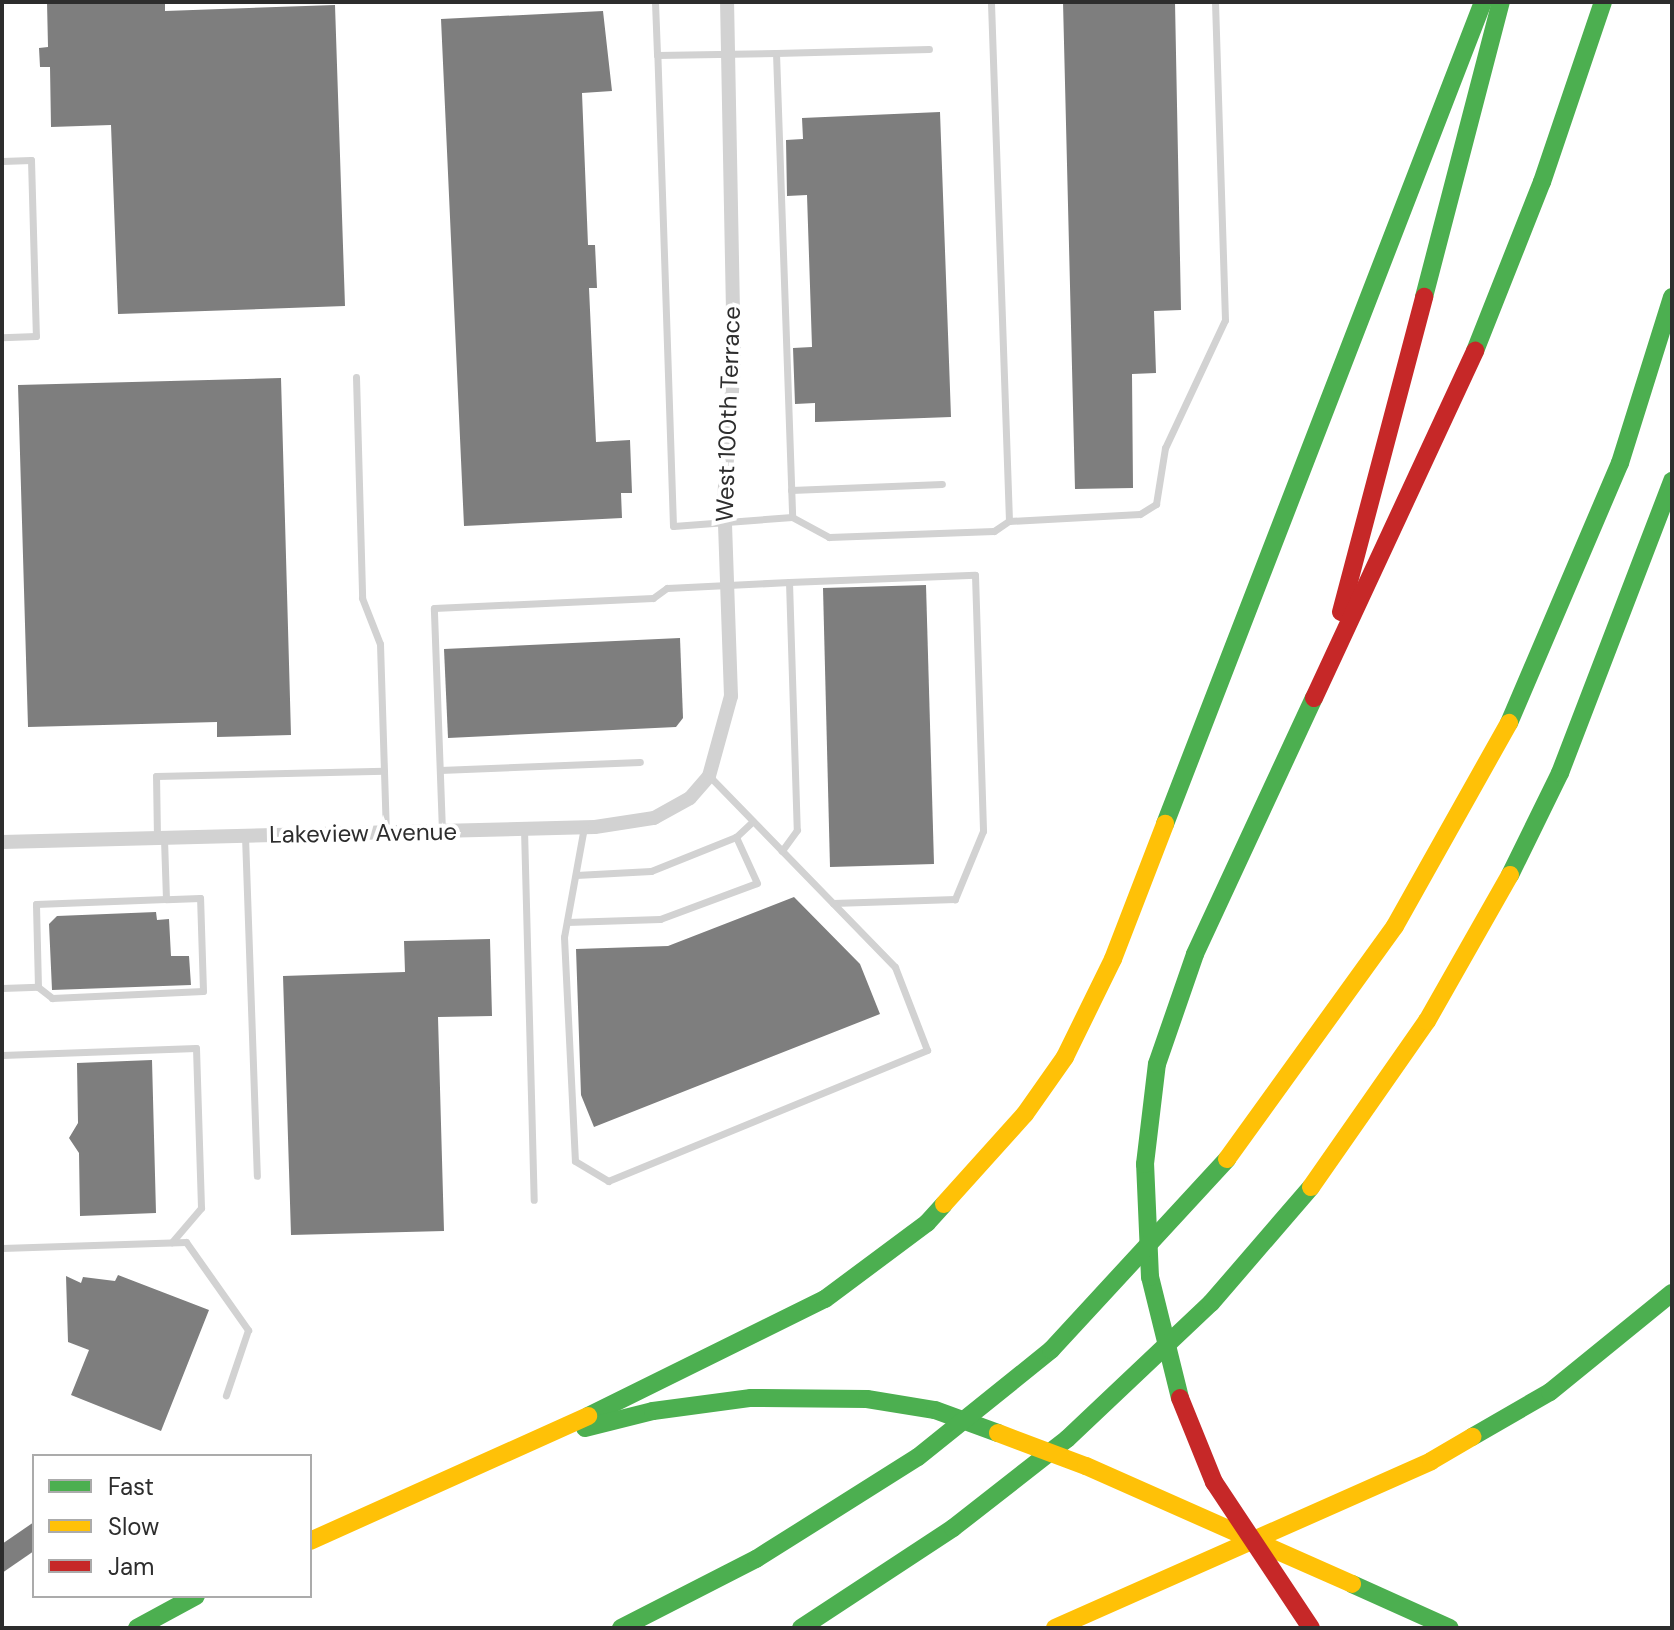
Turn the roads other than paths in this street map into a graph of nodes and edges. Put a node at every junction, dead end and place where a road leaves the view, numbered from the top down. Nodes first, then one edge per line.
1 (655, 2) edge
2 (727, 2) edge
3 (991, 2) edge
4 (1215, 2) edge
5 (1483, 2) edge
6 (1501, 2) edge
7 (1603, 2) edge
8 (929, 49) dead end
9 (725, 53) junction
10 (776, 53) junction
11 (657, 55) junction
12 (2, 161) edge
13 (1672, 297) edge
14 (2, 337) edge
15 (356, 377) dead end
16 (1672, 481) edge
17 (942, 484) dead end
18 (791, 490) junction
19 (792, 517) junction
20 (1009, 521) junction
21 (724, 523) junction
22 (789, 582) junction
23 (726, 584) junction
24 (1324, 674) junction
25 (640, 762) dead end
26 (440, 770) junction
27 (384, 771) junction
28 (709, 776) junction
29 (753, 821) junction
30 (584, 827) junction
31 (524, 829) junction
32 (442, 831) junction
33 (386, 832) junction
34 (245, 836) junction
35 (736, 837) junction
36 (160, 838) junction
37 (2, 842) edge
38 (782, 851) junction
39 (576, 875) junction
40 (166, 899) junction
41 (833, 903) junction
42 (567, 922) junction
43 (38, 987) junction
44 (2, 988) edge
45 (2, 1055) edge
46 (257, 1176) dead end
47 (534, 1200) dead end
48 (172, 1242) junction
49 (2, 1248) edge
50 (1672, 1293) edge
51 (226, 1395) dead end
52 (524, 1447) junction
53 (312, 1540) edge
54 (192, 1598) edge
55 (137, 1628) edge
56 (621, 1628) edge
57 (801, 1628) edge
58 (1055, 1628) edge
59 (1311, 1628) edge
60 (1450, 1628) edge

1 - 11 lane
2 - 9 street, West 100th Terrace
3 - 20 lane
4 - 20 lane
5 - 52 highway
6 - 24 highway
7 - 24 highway
8 - 10 lane
9 - 10 lane
9 - 11 lane
9 - 21 street, West 100th Terrace
10 - 18 lane
11 - 21 lane
12 - 14 lane
13 - 56 highway
15 - 27 lane
16 - 57 highway
17 - 18 lane
18 - 19 lane
19 - 20 lane
19 - 21 lane
21 - 23 street, West 100th Terrace
22 - 23 lane
22 - 38 lane
22 - 41 lane
23 - 26 lane
23 - 28 street, West 100th Terrace
24 - 59 highway
25 - 26 lane
26 - 32 lane
27 - 33 lane
27 - 36 lane
28 - 29 lane
28 - 30 street, Lakeview Avenue
29 - 35 lane
29 - 38 lane
30 - 31 street, Lakeview Avenue
30 - 39 lane
31 - 32 street, Lakeview Avenue
31 - 47 lane
32 - 33 street, Lakeview Avenue
33 - 34 street, Lakeview Avenue
34 - 36 street, Lakeview Avenue
34 - 46 lane
35 - 39 lane
35 - 42 lane
36 - 37 street, Lakeview Avenue
36 - 40 lane
38 - 41 lane
39 - 42 lane
40 - 43 lane
40 - 43 lane
41 - 42 lane
43 - 44 lane
45 - 48 lane
48 - 49 lane
48 - 51 lane
50 - 58 highway
52 - 53 highway
52 - 60 highway
54 - 55 highway

